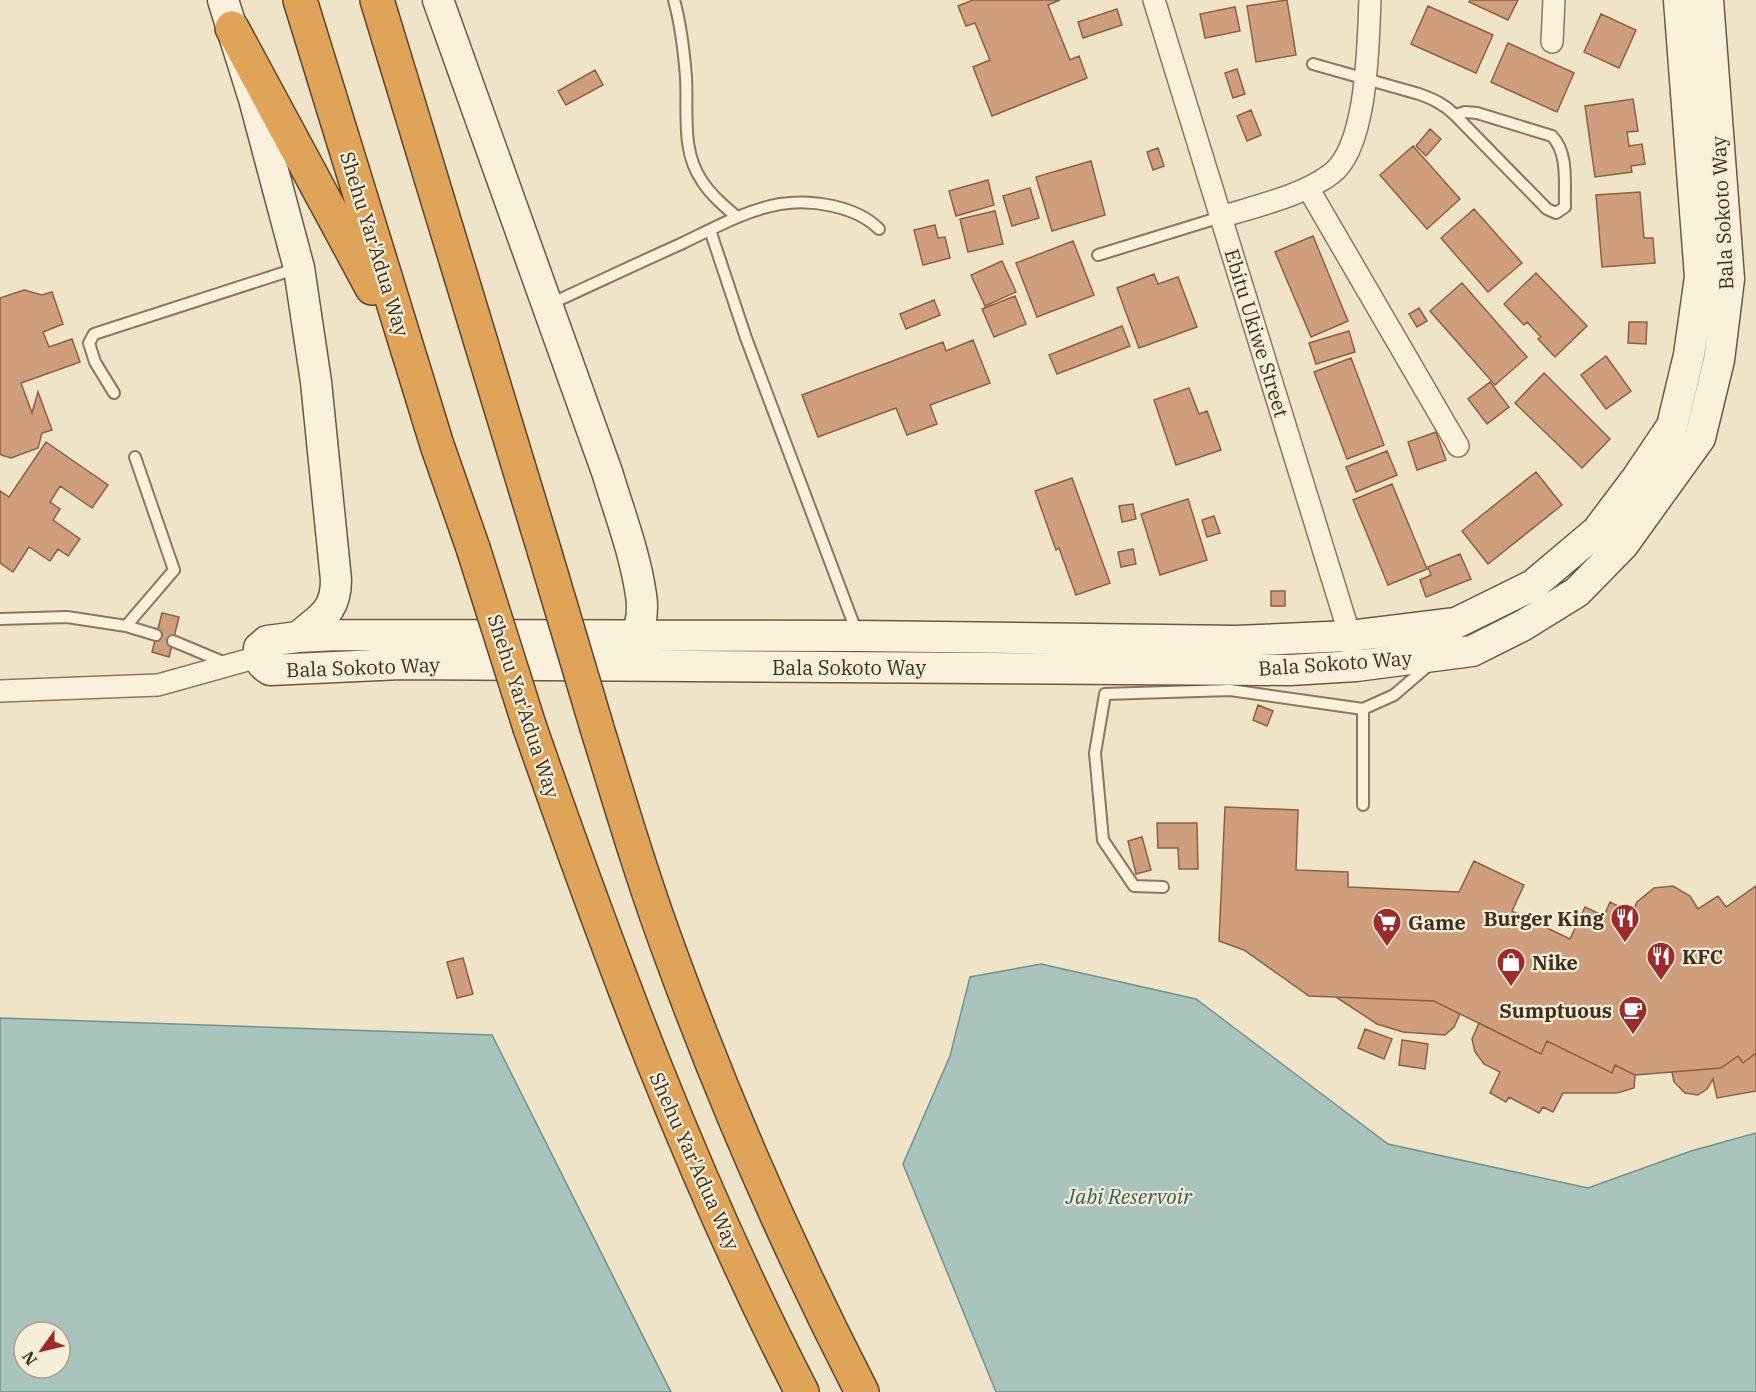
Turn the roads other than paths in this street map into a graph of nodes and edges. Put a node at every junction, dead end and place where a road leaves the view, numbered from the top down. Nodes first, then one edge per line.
1 (300, 0) edge
2 (377, 0) edge
3 (394, 0) edge
4 (438, 0) edge
5 (674, 0) edge
6 (1154, 0) edge
7 (1370, 0) edge
8 (1554, 0) edge
9 (1679, 0) edge
10 (1708, 0) edge
11 (228, 14) edge
12 (1552, 42) dead end
13 (1313, 64) dead end
14 (1367, 80) junction
15 (1455, 115) junction
16 (1308, 188) junction
17 (441, 208) junction
18 (737, 217) junction
19 (1221, 217) junction
20 (879, 229) dead end
21 (710, 230) junction
22 (1098, 255) dead end
23 (298, 268) junction
24 (547, 306) junction
25 (114, 393) dead end
26 (437, 445) junction
27 (1458, 446) dead end
28 (135, 457) dead end
29 (336, 580) junction
30 (641, 595) junction
31 (0, 619) edge
32 (126, 626) junction
33 (156, 635) dead end
34 (637, 635) junction
35 (353, 636) junction
36 (858, 636) junction
37 (1350, 636) junction
38 (298, 637) junction
39 (678, 637) junction
40 (173, 641) dead end
41 (1441, 655) junction
42 (245, 661) junction
43 (401, 664) junction
44 (597, 665) junction
45 (1356, 666) junction
46 (1104, 681) junction
47 (0, 691) edge
48 (1363, 709) junction
49 (1363, 806) dead end
50 (1163, 887) dead end
51 (802, 1392) edge
52 (862, 1392) edge

1 - 26 highway, Shehu Yar'Adua Way
2 - 17 highway
3 - 17 highway
4 - 24 street
5 - 18 lane
6 - 19 street, Ebitu Ukiwe Street
7 - 14 street
8 - 12 street
9 - 37 street, Bala Sokoto Way
10 - 41 street, Bala Sokoto Way
11 - 23 street
11 - 26 highway
13 - 14 lane
14 - 15 lane
14 - 16 street
15 - 15 lane
16 - 19 street
16 - 27 street
17 - 52 highway, bridge
18 - 20 lane
18 - 21 lane
19 - 22 lane
19 - 37 street, Ebitu Ukiwe Street
21 - 24 lane
21 - 36 lane
23 - 25 lane
23 - 29 street
24 - 30 street
26 - 51 highway, Shehu Yar'Adua Way, bridge
28 - 32 lane
29 - 35 street
29 - 38 street
30 - 34 street
30 - 39 street
31 - 32 lane
32 - 33 lane
34 - 35 street, Bala Sokoto Way
34 - 39 street, Bala Sokoto Way
34 - 44 street
35 - 38 street, Bala Sokoto Way
35 - 43 street
36 - 37 street, Bala Sokoto Way
36 - 39 street, Bala Sokoto Way
37 - 45 street, Ebitu Ukiwe Street
38 - 42 street, Bala Sokoto Way
40 - 42 lane
41 - 45 street, Bala Sokoto Way
41 - 48 lane
42 - 43 street, Bala Sokoto Way
42 - 47 street
43 - 44 street, Bala Sokoto Way
44 - 46 street, Bala Sokoto Way
45 - 46 street, Bala Sokoto Way
46 - 48 lane
46 - 50 lane
48 - 49 lane

